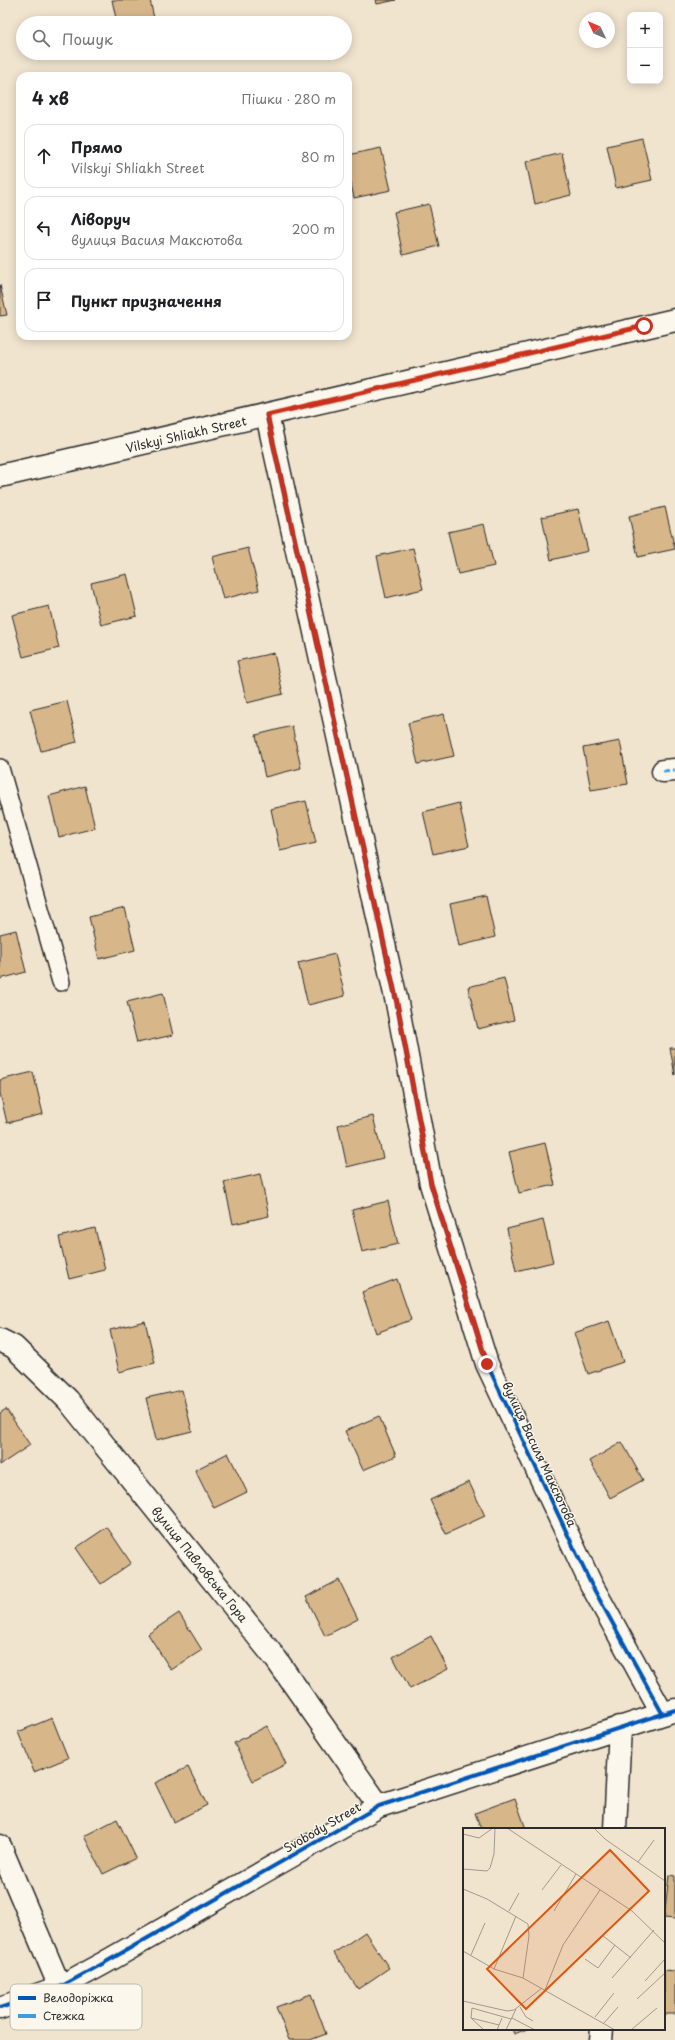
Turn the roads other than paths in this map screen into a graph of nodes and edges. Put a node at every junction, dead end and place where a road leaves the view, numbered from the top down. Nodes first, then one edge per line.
1 (675, 320) edge
2 (267, 415) junction
3 (0, 476) edge
4 (0, 768) edge
5 (61, 982) dead end
6 (0, 1340) edge
7 (669, 1712) edge
8 (620, 1727) junction
9 (379, 1806) junction
10 (615, 1828) edge
11 (0, 1846) edge
12 (59, 1984) edge
13 (65, 1984) edge
14 (10, 2004) edge
15 (0, 2008) edge
16 (602, 2030) edge
17 (601, 2040) edge

1 - 2 street, Vilskyi Shliakh Street
2 - 3 street, Vilskyi Shliakh Street
2 - 7 street, вулиця Василя Максютова
4 - 5 lane
6 - 9 street, вулиця Павловська Гора
7 - 8 street, Svobody Street
8 - 9 street, Svobody Street
8 - 10 street
9 - 13 street, Svobody Street
11 - 12 street
14 - 15 street, Svobody Street
16 - 17 street

